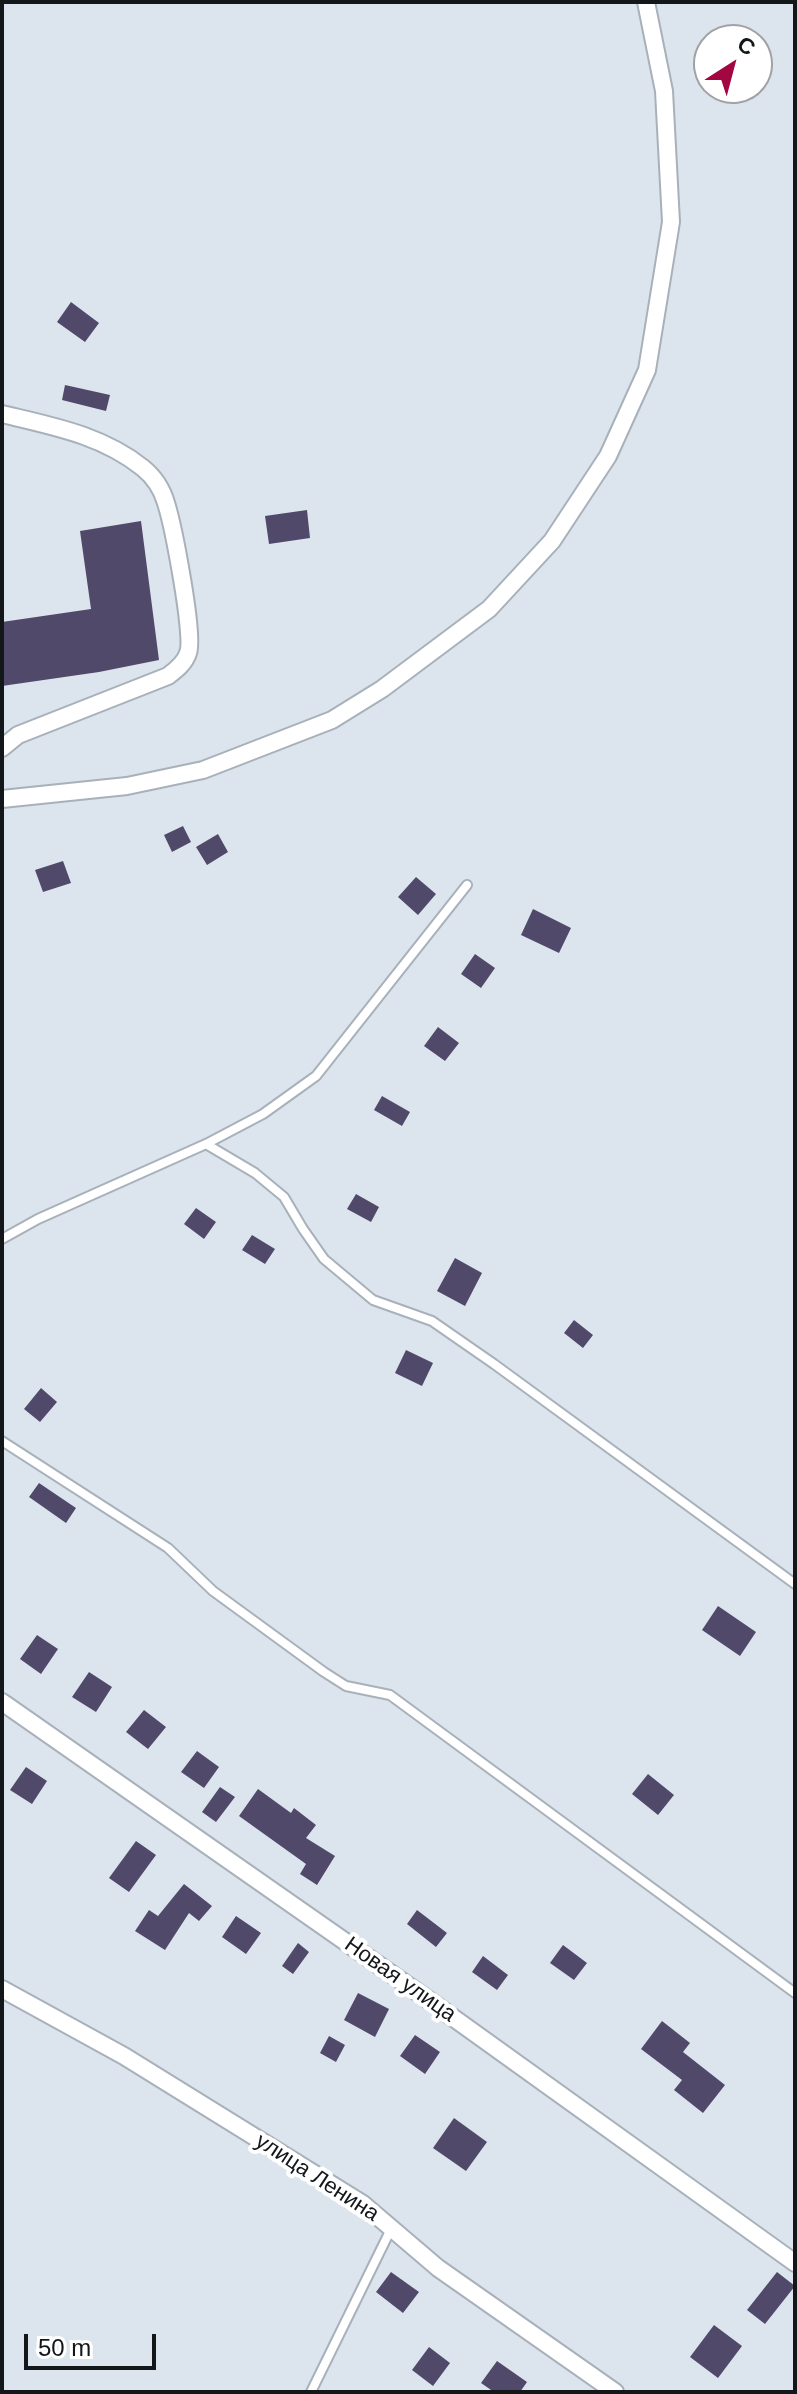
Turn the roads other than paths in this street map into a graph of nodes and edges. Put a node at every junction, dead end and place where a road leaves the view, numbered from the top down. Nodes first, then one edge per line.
1 (646, 2) edge
2 (2, 414) edge
3 (2, 748) edge
4 (2, 799) edge
5 (467, 885) dead end
6 (206, 1144) junction
7 (2, 1239) edge
8 (2, 1441) edge
9 (795, 1584) edge
10 (2, 1702) edge
11 (2, 1989) edge
12 (795, 1993) edge
13 (391, 2228) junction
14 (795, 2263) edge
15 (311, 2392) edge
16 (615, 2392) edge

1 - 4 street
2 - 3 street
5 - 6 lane
6 - 7 lane
6 - 9 lane
8 - 12 lane
10 - 14 street, Новая улица
11 - 13 street, улица Ленина
13 - 15 lane
13 - 16 street, улица Ленина

